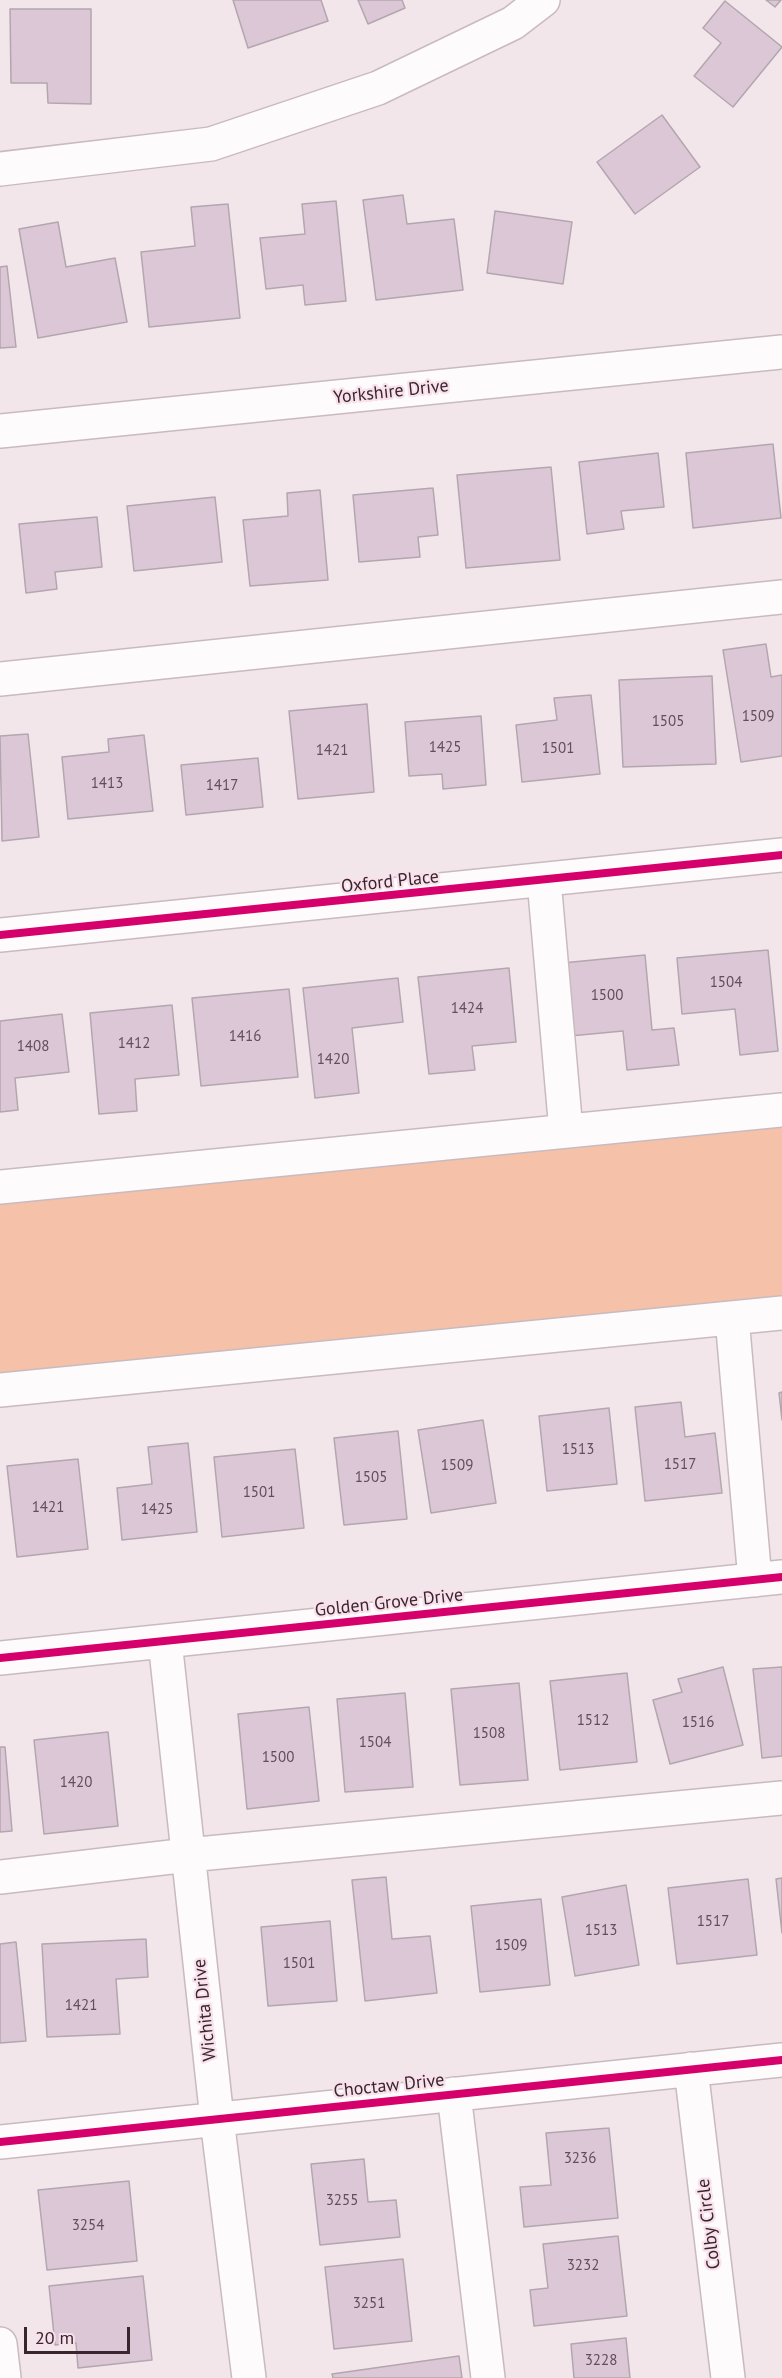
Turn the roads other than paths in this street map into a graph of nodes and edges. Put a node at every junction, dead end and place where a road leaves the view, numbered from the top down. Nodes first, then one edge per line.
1 (543, 0) edge
2 (0, 169) edge
3 (782, 352) edge
4 (0, 431) edge
5 (782, 597) edge
6 (0, 679) edge
7 (782, 855) edge
8 (544, 880) junction
9 (0, 936) edge
10 (782, 1110) edge
11 (566, 1131) junction
12 (0, 1187) edge
13 (782, 1313) edge
14 (732, 1318) junction
15 (0, 1390) edge
16 (768, 1578) edge
17 (165, 1641) junction
18 (0, 1658) edge
19 (782, 1798) edge
20 (188, 1855) junction
21 (0, 1877) edge
22 (782, 2060) edge
23 (691, 2069) junction
24 (454, 2094) junction
25 (217, 2119) junction
26 (0, 2142) edge
27 (0, 2344) edge
28 (4, 2378) edge
29 (249, 2378) edge
30 (488, 2378) edge
31 (728, 2378) edge

1 - 2 street
3 - 4 street, Yorkshire Drive
5 - 6 street
7 - 8 street, Oxford Place
8 - 9 street, Oxford Place
8 - 11 street
10 - 11 street
11 - 12 street
13 - 14 street
14 - 15 street
14 - 16 street
16 - 17 street, Golden Grove Drive
17 - 18 street, Golden Grove Drive
17 - 20 street, Wichita Drive
19 - 20 street
20 - 21 street
20 - 25 street, Wichita Drive
22 - 23 street, Choctaw Drive
23 - 24 street, Choctaw Drive
23 - 31 street, Colby Circle
24 - 25 street, Choctaw Drive
24 - 30 street
25 - 26 street, Choctaw Drive
25 - 29 street, Wichita Drive
27 - 28 street

